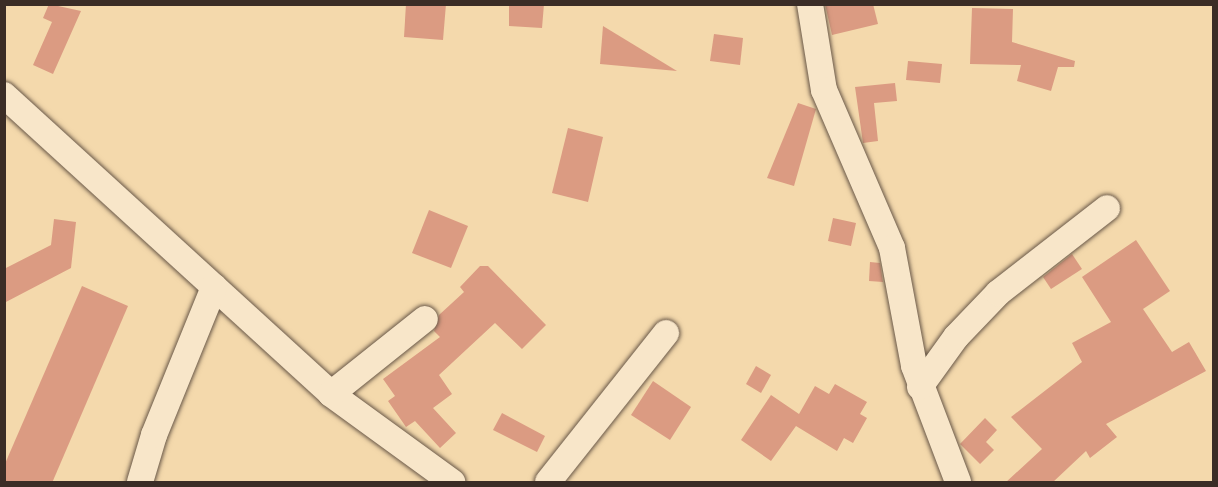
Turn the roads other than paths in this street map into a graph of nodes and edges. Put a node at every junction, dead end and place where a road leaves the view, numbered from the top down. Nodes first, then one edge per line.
1 (810, 4) edge
2 (4, 95) edge
3 (1107, 208) dead end
4 (214, 288) junction
5 (425, 319) dead end
6 (666, 333) dead end
7 (920, 387) junction
8 (331, 394) junction
9 (140, 483) edge
10 (452, 483) edge
11 (548, 483) edge
12 (958, 483) edge

1 - 7 street
2 - 4 street
3 - 7 street
4 - 8 street
4 - 9 street
5 - 8 street
6 - 11 street
7 - 12 street
8 - 10 street

